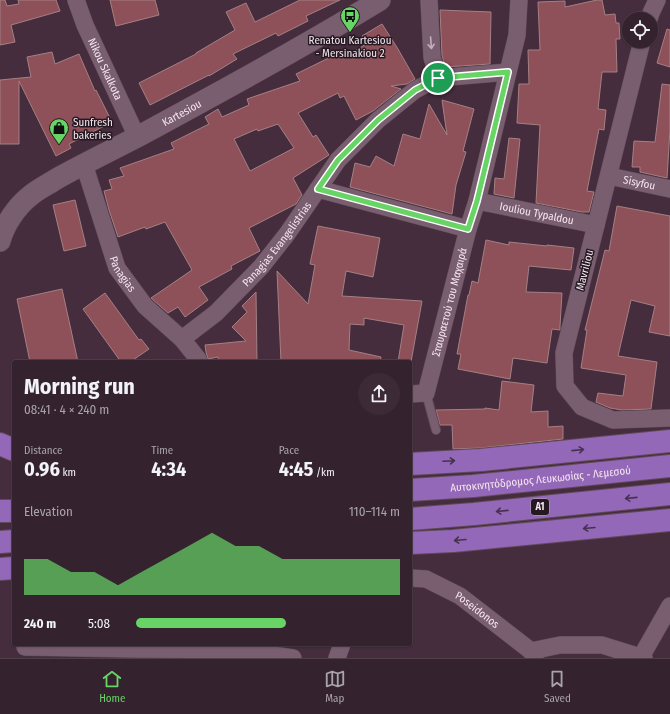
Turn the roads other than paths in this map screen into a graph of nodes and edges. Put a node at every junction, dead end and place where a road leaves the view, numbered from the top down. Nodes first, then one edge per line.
1 (76, 0) edge
2 (380, 0) edge
3 (429, 0) edge
4 (519, 0) edge
5 (657, 0) edge
6 (651, 12) edge
7 (640, 48) edge
8 (508, 72) junction
9 (438, 78) junction
10 (137, 137) junction
11 (84, 164) junction
12 (609, 176) junction
13 (318, 189) junction
14 (670, 189) edge
15 (477, 201) junction
16 (596, 225) junction
17 (468, 229) junction
18 (0, 241) edge
19 (182, 339) junction
20 (198, 360) edge
21 (418, 393) edge
22 (670, 418) edge
23 (436, 430) dead end
24 (670, 441) edge
25 (0, 444) edge
26 (12, 449) edge
27 (412, 464) edge
28 (670, 466) edge
29 (412, 490) edge
30 (670, 494) edge
31 (0, 511) edge
32 (12, 511) edge
33 (412, 518) edge
34 (670, 520) edge
35 (12, 541) edge
36 (0, 542) edge
37 (412, 543) edge
38 (12, 568) edge
39 (0, 569) edge
40 (412, 578) edge
41 (670, 606) edge
42 (341, 646) edge
43 (25, 647) dead end
44 (135, 654) edge
45 (533, 655) edge
46 (642, 657) edge
47 (293, 658) edge
48 (337, 658) edge

1 - 10 street, Nikou Skalkota
2 - 10 street, Kartesiou
3 -> 9 street
4 - 8 street, Σταυραετού του Μαχαιρά
5 - 6 street
7 - 12 street, Mavriliou
8 - 9 street, Panagias Evangelistrias
8 - 15 street, Σταυραετού του Μαχαιρά
9 - 13 street, Panagias Evangelistrias
10 - 11 street, Kartesiou
11 - 18 street, Kartesiou
11 - 19 street, Panagias
12 - 14 street, Sisyfou
12 - 16 street, Mavriliou
13 - 17 street
13 - 19 street, Panagias Evangelistrias
15 - 16 street, Iouliou Typaldou
15 - 17 street, Σταυραετού του Μαχαιρά
16 - 22 street, Mavriliou
17 - 21 street, Σταυραετού του Μαχαιρά
19 - 20 street, Panagias
21 - 23 lane
27 -> 24 highway
25 - 26 highway
28 - 29 highway, Αυτοκινητόδρομος Λευκωσίας - Λεμεσού
30 -> 33 highway, A1
31 - 32 highway
34 -> 37 highway
35 - 36 highway
38 - 39 highway
40 - 45 street, Poseidonos
41 - 46 street
42 - 48 street
43 - 44 street
44 - 47 street
45 - 46 street

